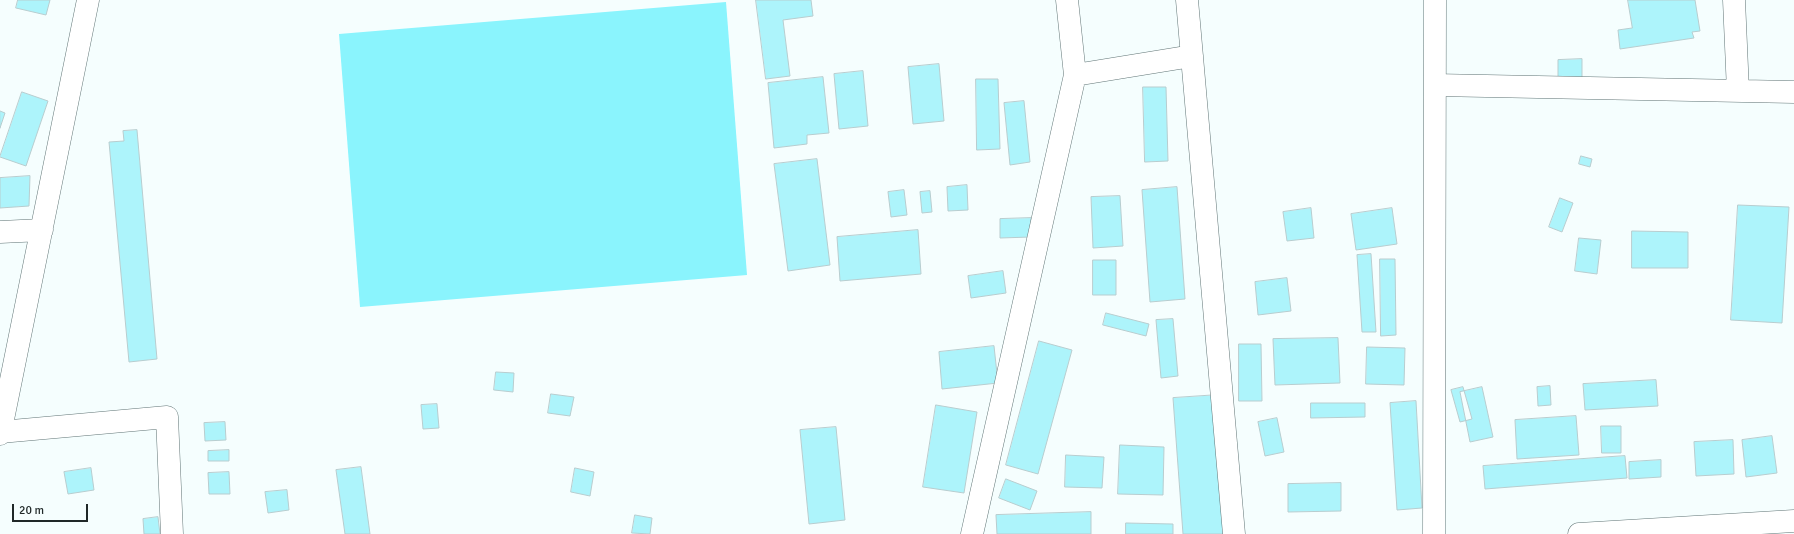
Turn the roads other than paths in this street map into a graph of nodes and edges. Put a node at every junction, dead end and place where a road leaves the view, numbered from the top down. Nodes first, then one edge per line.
1 (88, 0) edge
2 (1067, 0) edge
3 (1187, 0) edge
4 (1435, 0) edge
5 (1734, 0) edge
6 (1192, 56) junction
7 (1075, 75) junction
8 (1435, 85) junction
9 (1738, 91) junction
10 (1794, 92) edge
11 (42, 230) junction
12 (0, 232) edge
13 (0, 432) edge
14 (1794, 521) edge
15 (1617, 533) edge
16 (172, 534) edge
17 (972, 534) edge
18 (1234, 534) edge
19 (1434, 534) edge
20 (1579, 534) edge

1 - 11 street
2 - 7 street
3 - 6 street
4 - 8 street
5 - 9 street
6 - 7 street
6 - 18 street
7 - 17 street
8 - 9 street
8 - 19 street
9 - 10 street
11 - 12 street
11 - 13 street
13 - 16 street
14 - 15 street
15 - 20 street

